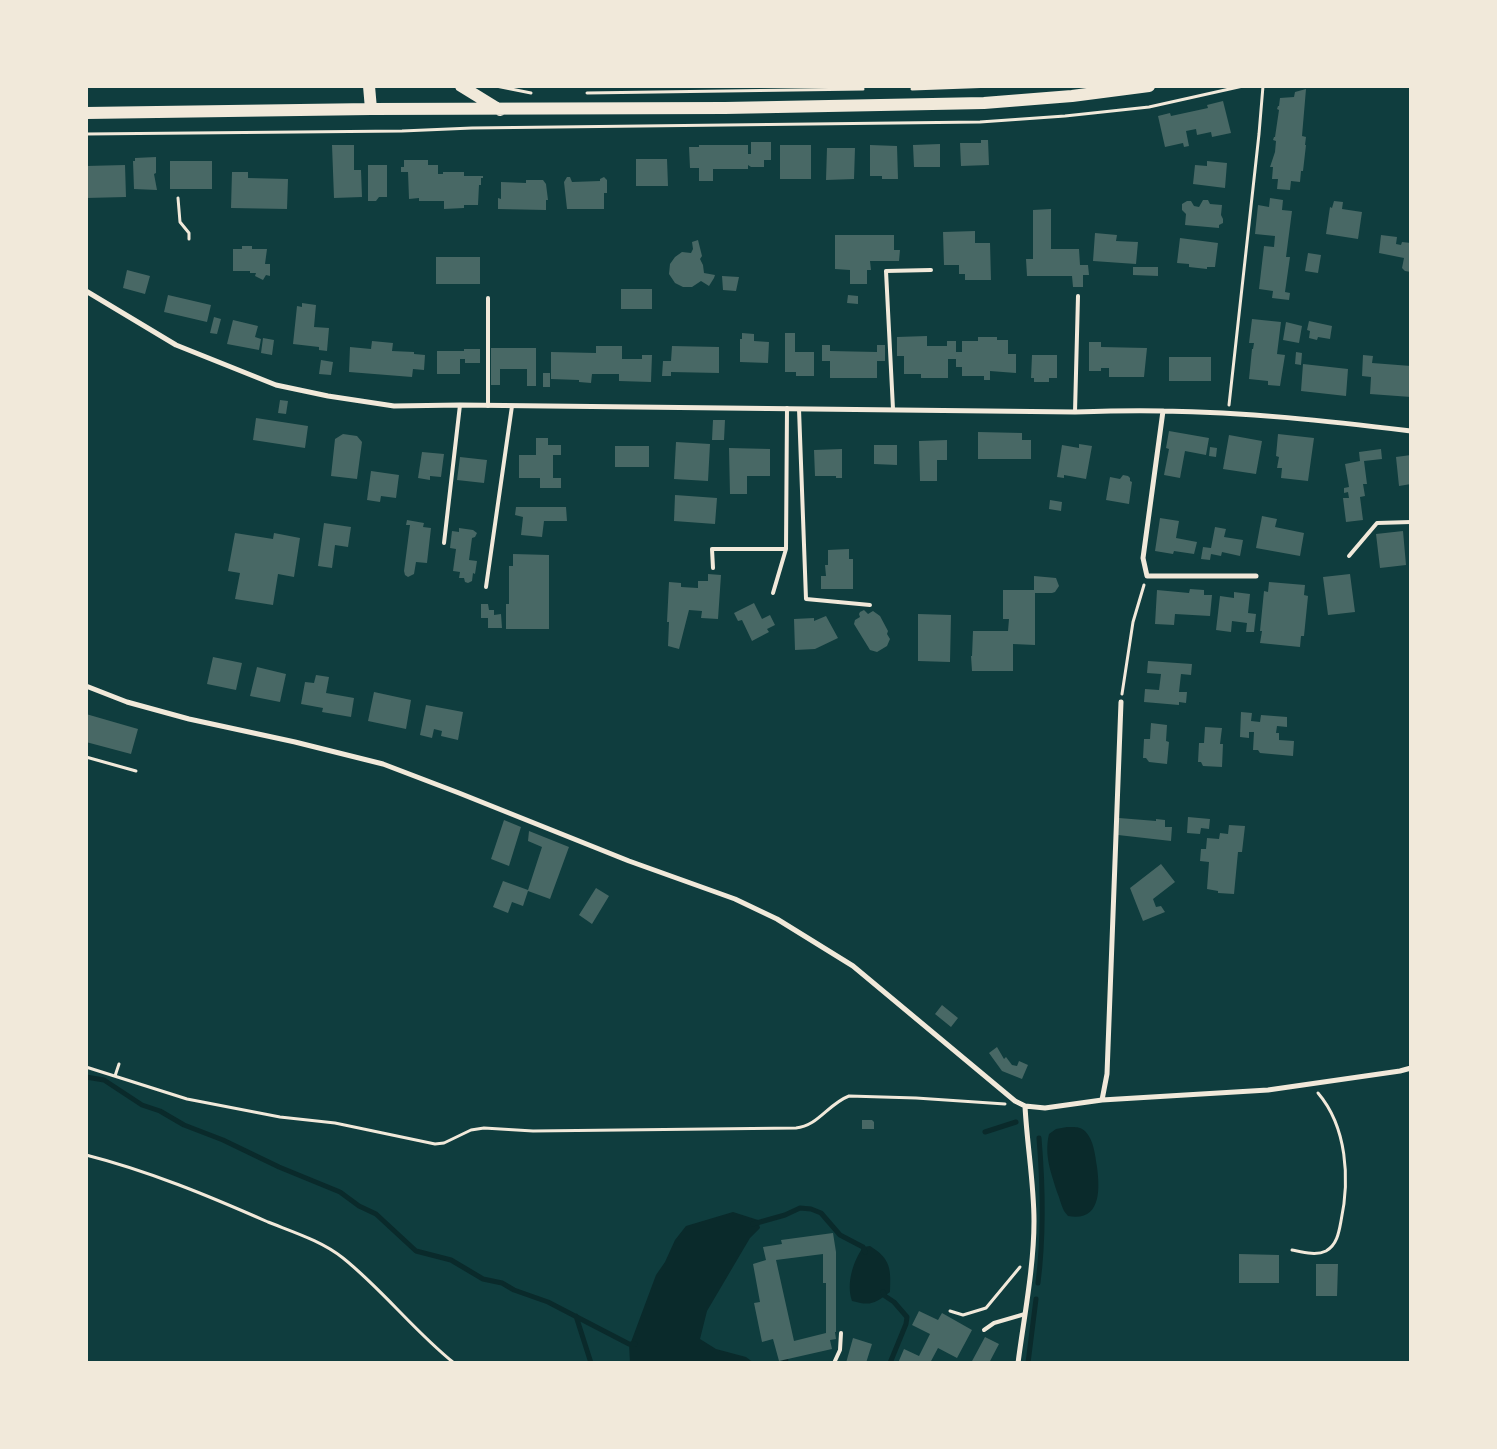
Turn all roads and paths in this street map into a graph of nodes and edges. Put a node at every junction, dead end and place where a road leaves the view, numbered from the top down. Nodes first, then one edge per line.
1 (369, 86) edge
2 (461, 86) edge
3 (496, 86) edge
4 (994, 86) edge
5 (1149, 86) edge
6 (1263, 86) edge
7 (907, 89) dead end
8 (870, 90) dead end
9 (579, 93) dead end
10 (533, 94) dead end
11 (371, 109) junction
12 (500, 110) junction
13 (86, 113) edge
14 (178, 198) dead end
15 (189, 239) dead end
16 (931, 270) dead end
17 (86, 291) edge
18 (1078, 296) dead end
19 (488, 298) dead end
20 (460, 405) junction
21 (488, 406) junction
22 (512, 406) junction
23 (787, 408) junction
24 (799, 409) junction
25 (893, 410) junction
26 (1163, 411) junction
27 (1075, 412) junction
28 (1228, 414) junction
29 (1411, 430) edge
30 (1411, 522) edge
31 (444, 542) dead end
32 (786, 549) junction
33 (1349, 556) dead end
34 (713, 568) dead end
35 (1147, 576) junction
36 (1256, 576) dead end
37 (486, 587) dead end
38 (773, 593) dead end
39 (870, 605) dead end
40 (86, 686) edge
41 (1121, 702) joint
42 (86, 757) edge
43 (136, 772) dead end
44 (119, 1064) dead end
45 (86, 1067) edge
46 (1411, 1068) edge
47 (115, 1076) junction
48 (1311, 1085) junction
49 (1102, 1100) junction
50 (1015, 1101) junction
51 (1025, 1106) junction
52 (86, 1155) edge
53 (1292, 1250) dead end
54 (1031, 1253) junction
55 (950, 1311) dead end
56 (1025, 1314) junction
57 (984, 1330) dead end
58 (841, 1333) dead end
59 (454, 1363) edge
60 (834, 1363) edge
61 (1018, 1363) edge

1 - 11 main road
2 - 12 main road
3 - 10 path
4 - 7 path
5 - 12 main road
6 - 28 path
8 - 9 path
11 - 12 main road
11 - 13 main road
14 - 15 path
16 - 25 lane
17 - 20 street
18 - 27 lane
19 - 21 lane
20 - 21 street
20 - 31 lane
21 - 22 street
22 - 23 street
22 - 37 lane
23 - 24 street
23 - 32 lane
24 - 25 street
24 - 39 lane
25 - 27 street
26 - 27 street
26 - 28 street
26 - 35 street
28 - 29 street
30 - 33 lane
32 - 34 lane
32 - 38 lane
35 - 36 street
35 - 41 path
40 - 50 street
41 - 49 street
42 - 43 path
44 - 47 path
45 - 47 path
46 - 48 street
47 - 50 path
48 - 49 street
48 - 53 path
49 - 51 street
50 - 51 street
51 - 54 street
52 - 59 path
54 - 55 path
54 - 56 street
56 - 57 lane
56 - 61 street
58 - 60 lane

